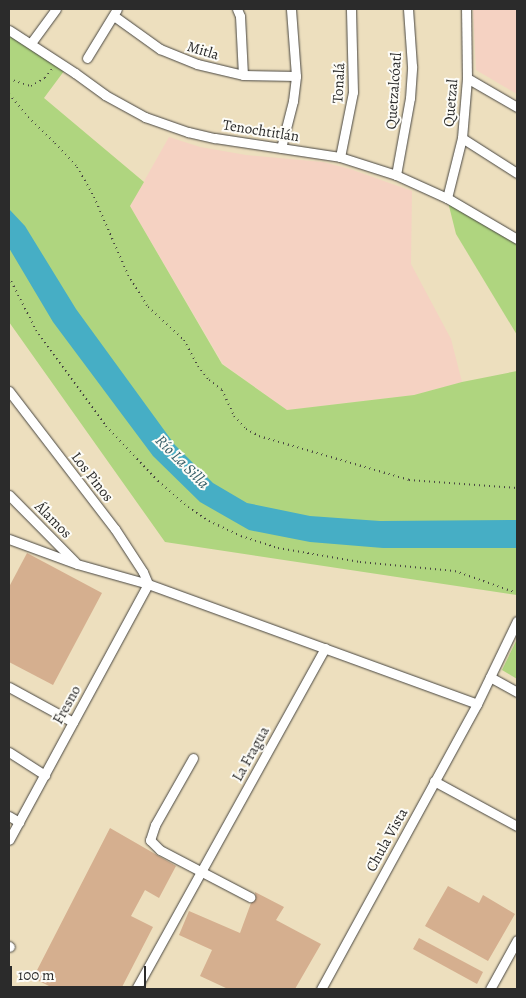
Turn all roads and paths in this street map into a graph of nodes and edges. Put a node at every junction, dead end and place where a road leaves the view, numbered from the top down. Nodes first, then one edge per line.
1 (56, 9) edge
2 (237, 9) edge
3 (292, 9) edge
4 (351, 9) edge
5 (408, 9) edge
6 (466, 9) edge
7 (115, 12) edge
8 (9, 30) edge
9 (32, 44) junction
10 (87, 58) dead end
11 (59, 62) junction
12 (243, 75) junction
13 (296, 76) junction
14 (467, 78) junction
15 (9, 80) edge
16 (9, 94) edge
17 (517, 107) edge
18 (462, 138) junction
19 (281, 148) junction
20 (340, 157) junction
21 (517, 173) edge
22 (396, 175) junction
23 (447, 198) junction
24 (517, 239) edge
25 (9, 278) edge
26 (9, 391) edge
27 (517, 488) edge
28 (9, 495) edge
29 (9, 539) edge
30 (77, 564) junction
31 (148, 584) junction
32 (517, 592) edge
33 (517, 621) edge
34 (325, 648) junction
35 (490, 677) junction
36 (9, 687) edge
37 (517, 692) edge
38 (476, 704) junction
39 (73, 722) junction
40 (9, 752) edge
41 (193, 758) dead end
42 (45, 774) junction
43 (434, 781) junction
44 (9, 816) edge
45 (19, 822) junction
46 (517, 826) edge
47 (9, 840) edge
48 (201, 873) junction
49 (250, 897) dead end
50 (517, 940) edge
51 (136, 989) edge
52 (321, 989) edge
53 (490, 989) edge

1 - 9 street
2 - 12 street
3 - 13 street
4 - 20 street, Tonalá
5 - 22 street, Quetzalcóatl
6 - 14 street, Quetzal
7 - 10 street
7 - 12 street, Mitla
8 - 9 street, Tenochtitlán
9 - 11 street, Tenochtitlán
11 - 15 path
11 - 19 street, Tenochtitlán
12 - 13 street, Mitla
13 - 19 street
14 - 17 street
14 - 18 street, Quetzal
16 - 27 path
18 - 21 street
18 - 23 street, Quetzal
19 - 20 street, Tenochtitlán
20 - 22 street, Tenochtitlán
22 - 23 street, Tenochtitlán
23 - 24 street, Tenochtitlán
25 - 32 path
26 - 31 street, Los Pinos
28 - 30 street, Álamos
29 - 30 street
30 - 31 street
31 - 34 street
31 - 39 street, Fresno
33 - 35 street
34 - 38 street
34 - 48 street, La Fragua
35 - 37 street
35 - 38 street
36 - 39 street
38 - 43 street, Chula Vista
39 - 42 street, Fresno
40 - 42 street
41 - 48 street
42 - 45 street, Fresno
43 - 46 street
43 - 52 street, Chula Vista
44 - 45 street
45 - 47 street, Fresno
48 - 49 street
48 - 51 street, La Fragua
50 - 53 street

